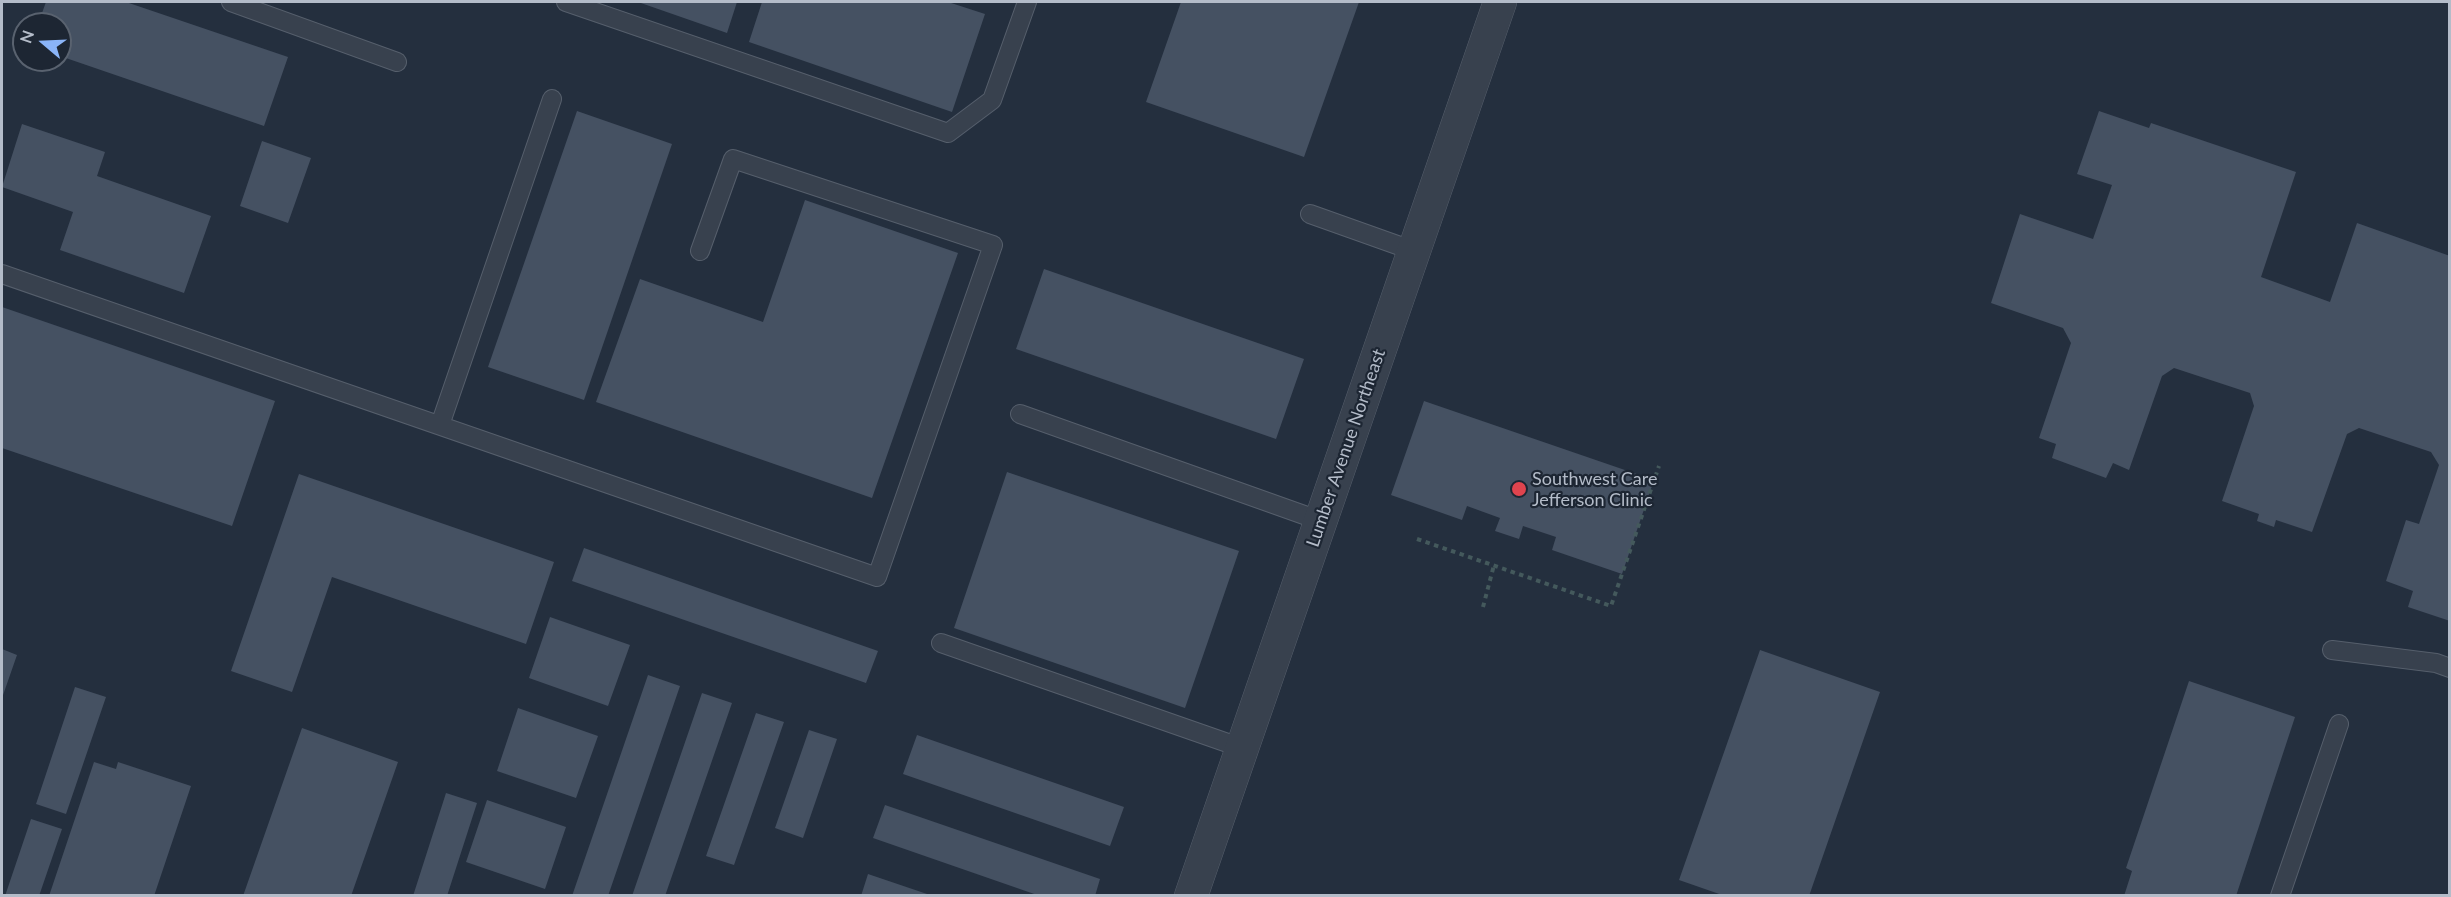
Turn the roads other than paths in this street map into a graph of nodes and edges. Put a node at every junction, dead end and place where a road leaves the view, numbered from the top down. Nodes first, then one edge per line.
1 (231, 2) edge
2 (566, 2) edge
3 (1027, 2) edge
4 (1500, 2) edge
5 (397, 62) dead end
6 (552, 99) dead end
7 (1310, 214) dead end
8 (700, 250) dead end
9 (1414, 251) junction
10 (2, 274) edge
11 (1020, 414) dead end
12 (440, 425) junction
13 (1320, 521) junction
14 (941, 643) dead end
15 (2332, 650) dead end
16 (2450, 668) edge
17 (2339, 724) dead end
18 (1242, 747) junction
19 (1191, 896) edge
20 (2280, 896) edge

1 - 5 lane
2 - 3 lane
4 - 9 street, Lumber Avenue Northeast
6 - 12 lane
7 - 9 lane
8 - 12 lane
9 - 13 street, Lumber Avenue Northeast
10 - 12 lane
11 - 13 lane
13 - 18 street, Lumber Avenue Northeast
14 - 18 lane
15 - 16 lane
17 - 20 lane
18 - 19 street, Lumber Avenue Northeast

